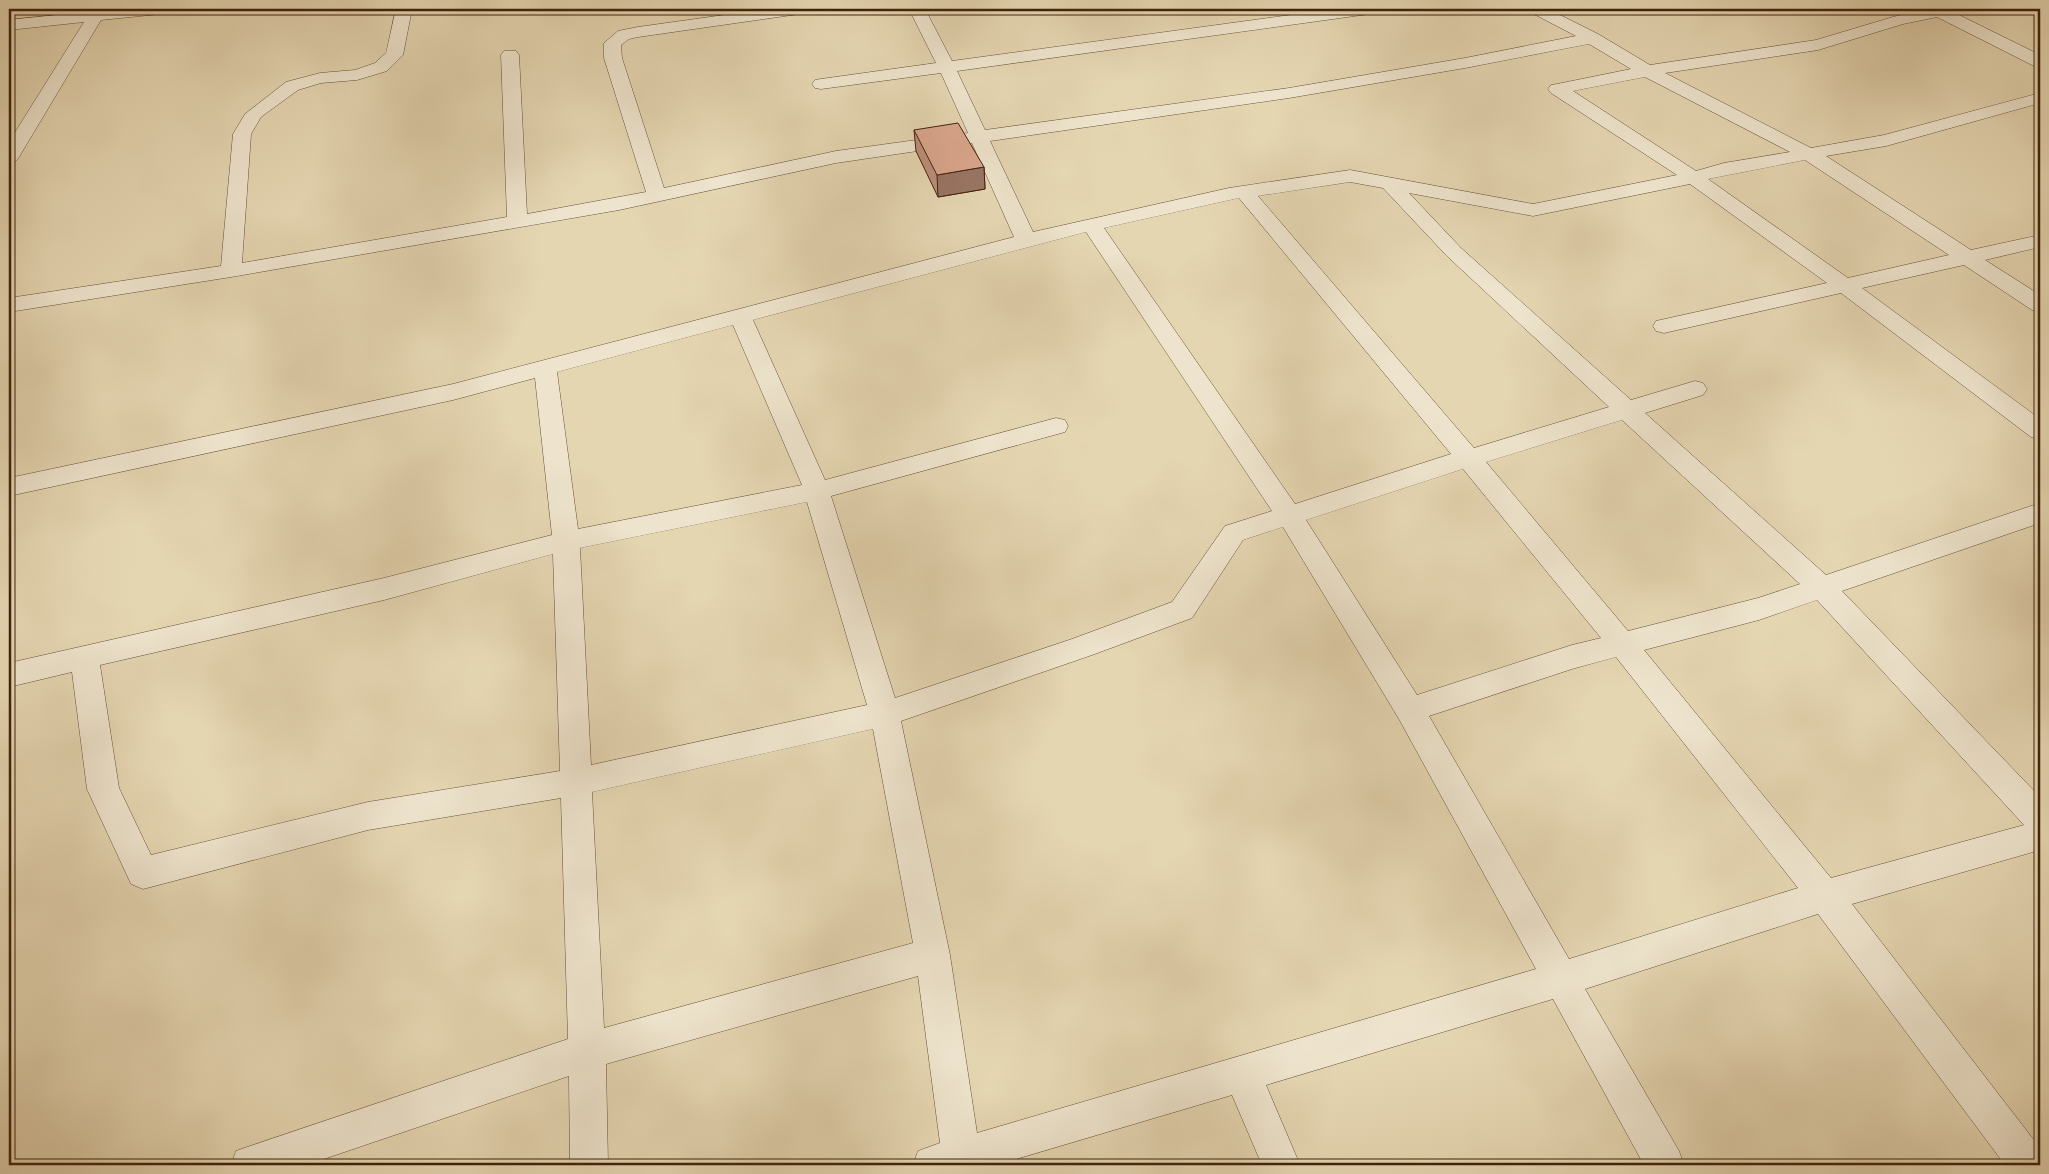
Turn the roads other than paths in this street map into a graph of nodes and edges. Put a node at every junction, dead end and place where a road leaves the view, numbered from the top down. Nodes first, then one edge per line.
1 (160, 9) edge
2 (404, 9) edge
3 (799, 9) edge
4 (917, 9) edge
5 (1369, 9) edge
6 (1536, 9) edge
7 (1941, 10) edge
8 (96, 15) junction
9 (9, 25) edge
10 (1592, 38) junction
11 (510, 55) dead end
12 (2040, 62) edge
13 (947, 67) junction
14 (1647, 71) junction
15 (821, 84) dead end
16 (2040, 98) edge
17 (978, 136) junction
18 (1809, 154) junction
19 (9, 157) edge
20 (1692, 178) junction
21 (1390, 184) junction
22 (1244, 192) junction
23 (657, 196) junction
24 (517, 221) junction
25 (1091, 224) junction
26 (1026, 240) junction
27 (2040, 241) edge
28 (1969, 257) junction
29 (231, 272) junction
30 (1844, 285) junction
31 (9, 305) edge
32 (2040, 305) edge
33 (740, 316) junction
34 (1664, 326) dead end
35 (545, 368) junction
36 (1695, 389) dead end
37 (1626, 410) junction
38 (1056, 426) dead end
39 (2040, 430) edge
40 (1470, 457) junction
41 (9, 487) edge
42 (817, 491) junction
43 (2040, 513) edge
44 (1289, 515) junction
45 (566, 541) junction
46 (1822, 588) junction
47 (1622, 644) junction
48 (84, 657) junction
49 (9, 675) edge
50 (1410, 710) junction
51 (885, 714) junction
52 (575, 782) junction
53 (2040, 819) edge
54 (2040, 835) edge
55 (1825, 896) junction
56 (933, 955) junction
57 (1561, 979) junction
58 (587, 1051) junction
59 (1242, 1073) junction
60 (951, 1163) edge
61 (250, 1165) edge
62 (589, 1165) edge
63 (1281, 1165) edge
64 (1665, 1165) edge
65 (2029, 1165) edge

1 - 8 street
2 - 29 street
3 - 23 street
4 - 13 street
5 - 13 street
6 - 10 street
7 - 12 street
7 - 14 street
8 - 9 street
8 - 19 street
10 - 14 street
10 - 17 street
11 - 24 street
13 - 15 street
13 - 17 street
14 - 18 street
14 - 20 street
16 - 18 street
17 - 23 street
17 - 26 street
18 - 20 street
18 - 28 street
20 - 21 street
20 - 30 street
21 - 22 street
21 - 37 street
22 - 25 street
22 - 40 street
23 - 24 street
24 - 29 street
25 - 26 street
25 - 44 street
26 - 33 street
27 - 28 street
28 - 30 street
28 - 32 street
29 - 31 street
30 - 34 street
30 - 39 street
33 - 35 street
33 - 42 street
35 - 41 street
35 - 45 street
36 - 37 street
37 - 40 street
37 - 46 street
38 - 42 street
40 - 44 street
40 - 47 street
42 - 45 street
42 - 51 street
43 - 46 street
44 - 50 street
44 - 51 street
45 - 48 street
45 - 52 street
46 - 47 street
46 - 53 street
47 - 50 street
47 - 55 street
48 - 49 street
48 - 52 street
50 - 57 street
51 - 52 street
51 - 56 street
52 - 58 street
54 - 55 street
55 - 57 street
55 - 65 street
56 - 58 street
56 - 60 street
57 - 59 street
57 - 64 street
58 - 61 street
58 - 62 street
59 - 60 street
59 - 63 street

